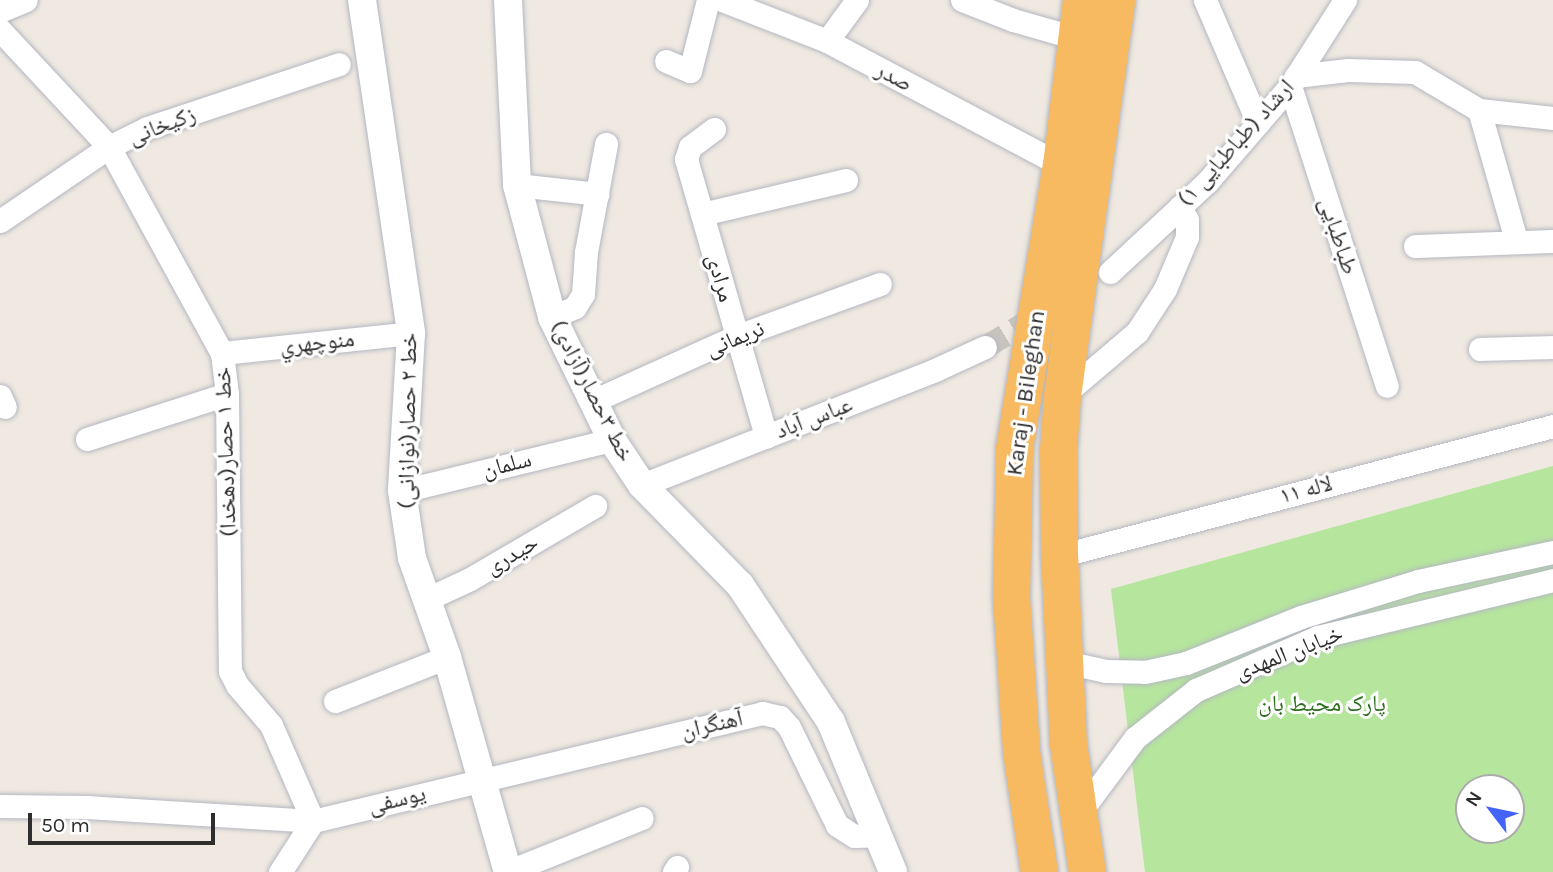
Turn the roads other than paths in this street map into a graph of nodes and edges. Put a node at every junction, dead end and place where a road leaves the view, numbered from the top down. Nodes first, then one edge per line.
1 (26, 0) edge
2 (362, 0) edge
3 (508, 0) edge
4 (708, 0) edge
5 (722, 0) edge
6 (857, 0) edge
7 (962, 0) edge
8 (1081, 0) edge
9 (1116, 0) edge
10 (1205, 0) edge
11 (1345, 0) edge
12 (0, 11) edge
13 (0, 30) edge
14 (1076, 37) junction
15 (827, 41) junction
16 (666, 61) dead end
17 (340, 64) dead end
18 (1293, 81) junction
19 (1479, 110) junction
20 (1553, 118) edge
21 (1258, 122) junction
22 (714, 129) dead end
23 (606, 144) dead end
24 (109, 148) junction
25 (1061, 165) junction
26 (846, 180) dead end
27 (517, 185) junction
28 (597, 194) junction
29 (1180, 206) junction
30 (702, 214) junction
31 (0, 221) edge
32 (1516, 240) junction
33 (1553, 241) edge
34 (1415, 246) dead end
35 (1110, 272) dead end
36 (880, 284) dead end
37 (552, 317) junction
38 (411, 333) junction
39 (737, 336) junction
40 (985, 347) tunnel mouth
41 (1553, 347) edge
42 (1480, 349) dead end
43 (222, 353) junction
44 (1387, 386) dead end
45 (227, 394) junction
46 (1062, 396) junction
47 (593, 401) junction
48 (1553, 426) edge
49 (766, 437) junction
50 (87, 439) dead end
51 (612, 440) junction
52 (642, 485) junction
53 (402, 491) junction
54 (595, 506) dead end
55 (1553, 552) edge
56 (1059, 556) junction
57 (1553, 580) edge
58 (426, 599) junction
59 (447, 657) junction
60 (1065, 662) junction
61 (1186, 663) junction
62 (1196, 690) junction
63 (335, 701) dead end
64 (1068, 744) junction
65 (1021, 751) junction
66 (481, 779) junction
67 (0, 806) edge
68 (1078, 815) junction
69 (642, 818) dead end
70 (313, 821) junction
71 (878, 835) junction
72 (280, 872) edge
73 (507, 872) edge
74 (893, 872) edge
75 (1039, 872) edge
76 (1087, 872) edge

1 - 12 street
2 - 38 street, خط ۲ حصار(نوازانی)
3 - 27 street, خط ۳حصار(آزادی)
4 - 16 street
5 - 15 street, صدر
6 - 15 street
7 - 14 street
8 - 14 highway, Karaj - Bileghan
9 - 46 highway, Karaj - Bileghan
10 - 21 street
11 - 18 street, ارشاد (طباطبایی ۱)
13 - 24 street, خط ۱ حصار(دهخدا)
14 - 25 highway, Karaj - Bileghan
15 - 25 street, صدر
17 - 24 street, زکیخانی
18 - 19 street
18 - 21 street, ارشاد (طباطبایی ۱)
18 - 44 street, طباطبایی
19 - 20 street
19 - 32 street
21 - 29 street, ارشاد (طباطبایی ۱)
22 - 30 street, مرادی
23 - 28 street
24 - 31 street, زکیخانی
24 - 43 street, خط ۱ حصار(دهخدا)
25 - 65 highway, Karaj - Bileghan
26 - 30 street
27 - 28 street
27 - 37 street, خط ۳حصار(آزادی)
28 - 37 street
29 - 35 street, ارشاد (طباطبایی ۱)
29 - 46 street
30 - 39 street, مرادی
32 - 33 street
32 - 34 street
36 - 39 street, نریمانی
37 - 47 street, خط ۳حصار(آزادی)
38 - 43 street, منوچهري
38 - 53 street, خط ۲ حصار(نوازانی)
39 - 47 street, نریمانی
39 - 49 street, مرادی
40 - 49 street, عباس آباد
41 - 42 street
43 - 45 street, خط ۱ حصار(دهخدا)
45 - 50 street
45 - 70 street, خط ۱ حصار(دهخدا)
46 - 56 highway, Karaj - Bileghan
47 - 51 street, خط ۳حصار(آزادی)
48 - 56 street, لاله ۱۱
49 - 52 street, عباس آباد
51 - 52 street, خط ۳حصار(آزادی)
51 - 53 street, سلمان
52 - 71 street, خط ۳حصار(آزادی)
53 - 58 street, خط ۲ حصار(نوازانی)
54 - 58 street, حیدری
55 - 61 street, خیابان المهدی
56 - 60 highway, Karaj - Bileghan
57 - 62 street, خیابان المهدی
58 - 59 street, خط ۲ حصار(نوازانی)
59 - 63 street
59 - 66 street, خط ۲ حصار(نوازانی)
60 - 61 street, خیابان المهدی
60 - 64 highway, Karaj - Bileghan
61 - 62 street
62 - 68 street, خیابان المهدی
64 - 65 highway
64 - 68 highway, Karaj - Bileghan
65 - 75 highway, Karaj - Bileghan
66 - 70 street, یوسفی
66 - 71 street, آهنگران
66 - 73 street, خط ۲ حصار(نوازانی)
67 - 70 street, یوسفی
68 - 76 highway, Karaj - Bileghan
69 - 73 street
70 - 72 street
71 - 74 street, خط ۳حصار(آزادی)

